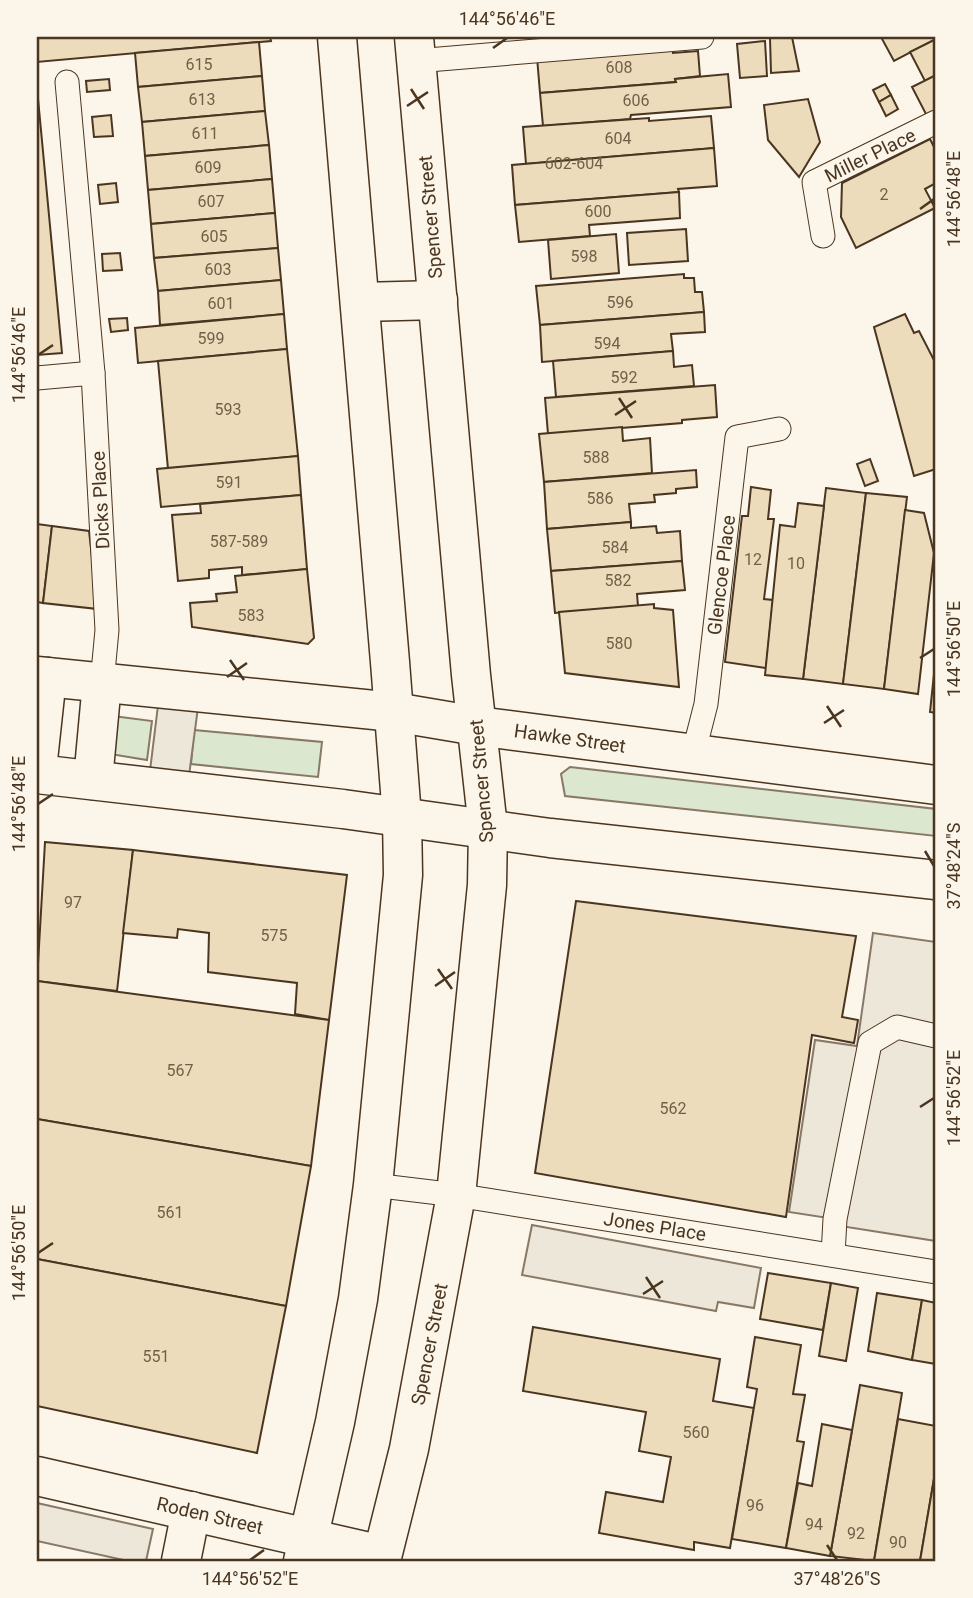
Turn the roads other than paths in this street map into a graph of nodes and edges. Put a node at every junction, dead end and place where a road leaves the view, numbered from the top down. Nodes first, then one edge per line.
1 (337, 37) edge
2 (702, 37) edge
3 (415, 49) edge
4 (67, 82) dead end
5 (936, 122) edge
6 (823, 236) dead end
7 (438, 300) junction
8 (361, 302) junction
9 (93, 373) junction
10 (37, 378) edge
11 (779, 429) dead end
12 (42, 677) edge
13 (102, 683) junction
14 (394, 712) junction
15 (477, 726) junction
16 (693, 755) junction
17 (37, 768) edge
18 (37, 774) edge
19 (93, 780) junction
20 (936, 785) edge
21 (402, 817) junction
22 (488, 828) junction
23 (936, 880) edge
24 (936, 1036) edge
25 (373, 1185) junction
26 (456, 1195) junction
27 (833, 1255) junction
28 (936, 1272) edge
29 (37, 1476) edge
30 (191, 1511) junction
31 (306, 1549) edge
32 (382, 1558) edge
33 (181, 1561) edge

1 - 8 main road
2 - 3 lane
3 - 7 main road, Spencer Street
4 - 9 lane, Dicks Place
5 - 6 lane, Miller Place
7 - 8 main road
7 - 15 main road, Spencer Street
8 - 14 main road
9 - 10 lane
9 - 13 lane, Dicks Place
11 - 16 lane, Glencoe Place
12 - 13 main road, Hawke Street
12 - 17 main road
13 - 14 main road, Hawke Street
13 - 19 main road
14 - 15 main road, Hawke Street
14 - 21 main road
15 - 16 main road, Hawke Street
15 - 22 main road, Spencer Street
16 - 20 main road, Hawke Street
18 - 19 main road
19 - 21 main road
21 - 22 main road
21 - 25 main road
22 - 23 main road
22 - 26 main road, Spencer Street
24 - 27 lane
25 - 26 lane, Jones Place
25 - 31 main road
26 - 27 lane, Jones Place
26 - 32 main road, Spencer Street
27 - 28 lane, Jones Place
29 - 30 main road, Roden Street
30 - 31 main road, Roden Street
30 - 33 main road
31 - 32 main road, Roden Street

